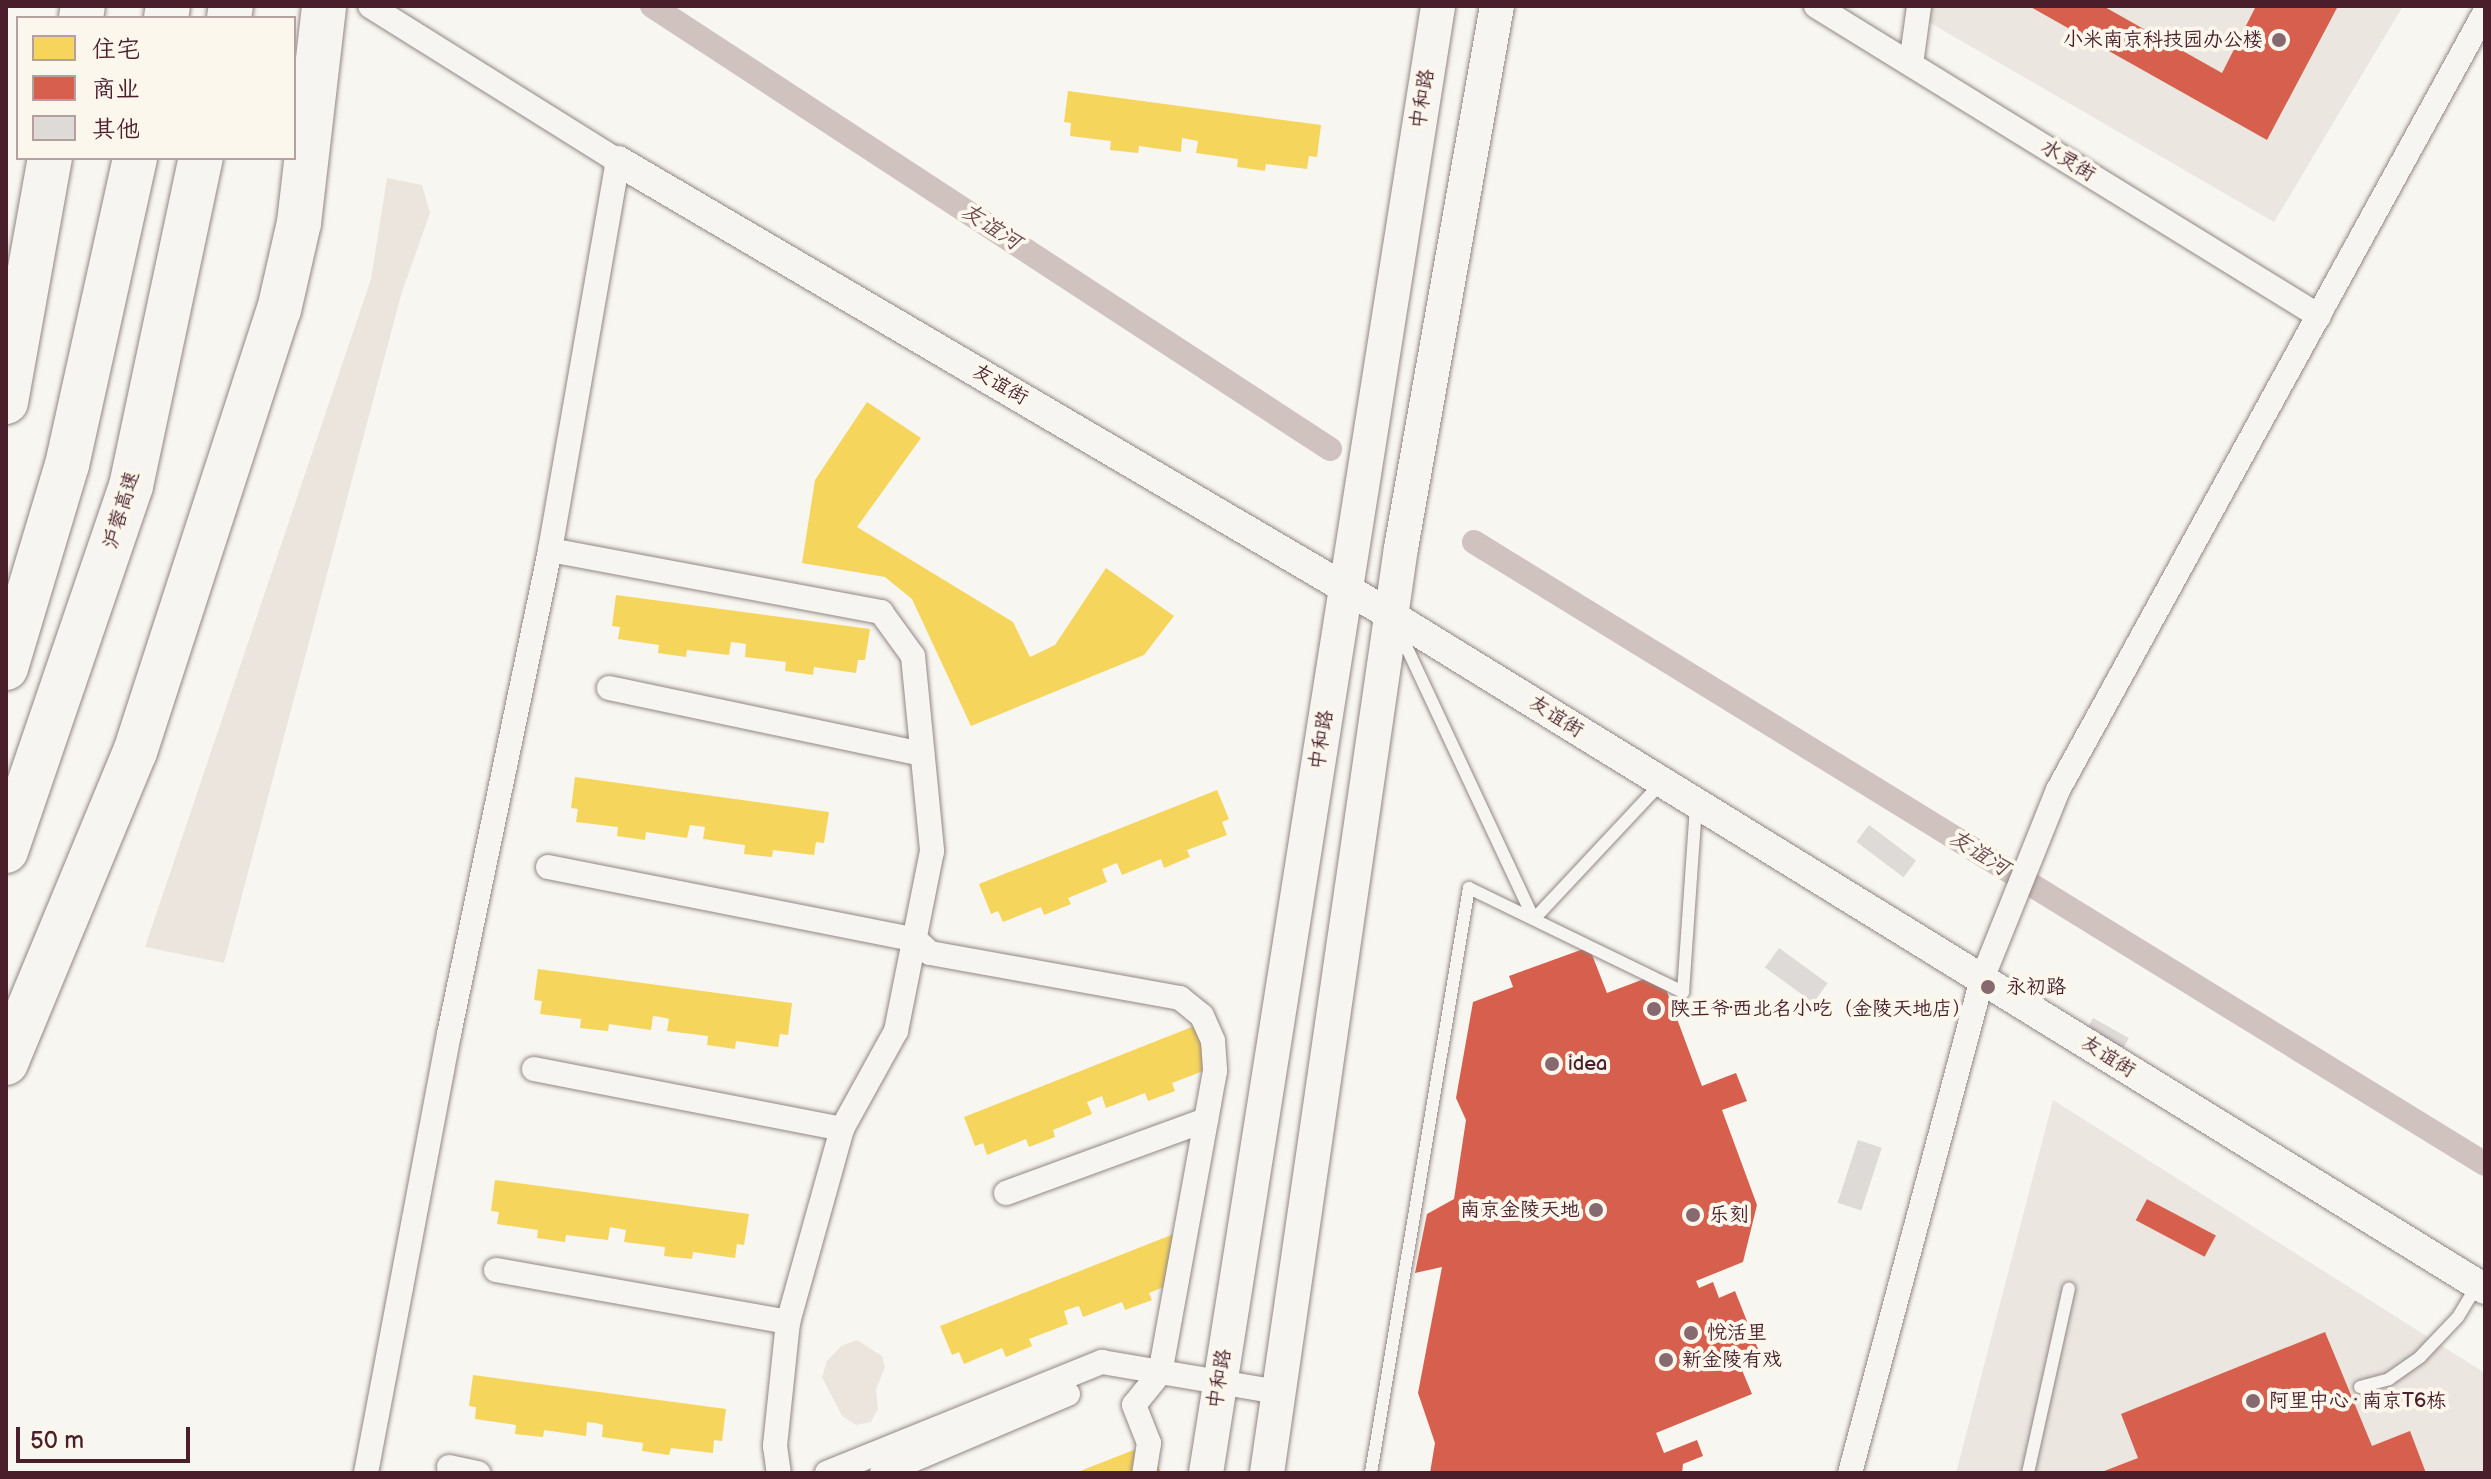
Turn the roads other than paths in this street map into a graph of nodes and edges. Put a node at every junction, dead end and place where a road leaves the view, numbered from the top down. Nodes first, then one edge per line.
1 (324, 6) edge
2 (370, 6) edge
3 (1438, 6) edge
4 (1497, 6) edge
5 (1816, 6) edge
6 (1919, 6) edge
7 (2485, 12) edge
8 (1911, 64) junction
9 (135, 160) edge
10 (201, 160) edge
11 (618, 161) junction
12 (46, 176) edge
13 (6, 305) edge
14 (2319, 316) junction
15 (6, 402) edge
16 (550, 550) junction
17 (1347, 589) junction
18 (1391, 615) junction
19 (6, 668) edge
20 (609, 688) dead end
21 (922, 754) junction
22 (1662, 782) junction
23 (1697, 803) junction
24 (6, 851) edge
25 (548, 867) dead end
26 (916, 940) junction
27 (1982, 979) junction
28 (9, 1059) edge
29 (534, 1069) dead end
30 (1206, 1120) junction
31 (842, 1129) junction
32 (1006, 1193) dead end
33 (496, 1270) dead end
34 (2481, 1287) edge
35 (2069, 1288) dead end
36 (788, 1322) junction
37 (1128, 1368) junction
38 (1160, 1373) junction
39 (1219, 1383) junction
40 (2360, 1387) dead end
41 (1278, 1392) junction
42 (449, 1467) dead end
43 (366, 1473) edge
44 (478, 1473) edge
45 (779, 1473) edge
46 (827, 1473) edge
47 (882, 1473) edge
48 (1144, 1473) edge
49 (1206, 1473) edge
50 (1267, 1473) edge
51 (1371, 1473) edge
52 (1850, 1473) edge
53 (2028, 1473) edge

1 - 28 highway
2 - 11 street
3 - 17 main road, 中和路
4 - 18 main road
5 - 8 street, 水灵街
6 - 8 street
7 - 14 street
8 - 14 street, 水灵街
9 - 19 highway
10 - 24 highway, 沪蓉高速
11 - 16 street
11 - 17 street, 友谊街
12 - 13 highway
12 - 15 highway
14 - 27 street
16 - 21 street
16 - 43 street
17 - 18 street, 友谊街
17 - 39 main road, 中和路
18 - 22 street, 友谊街
18 - 22 lane
18 - 41 main road
20 - 21 street
21 - 26 street
22 - 23 street, 友谊街
23 - 27 street, 友谊街
23 - 51 lane
25 - 26 street
26 - 30 street
26 - 31 street
27 - 34 street, 友谊街
27 - 52 street
29 - 31 street
30 - 32 street
30 - 38 street
31 - 36 street
33 - 36 street
34 - 40 lane
35 - 53 lane
36 - 45 street
37 - 38 street
37 - 46 street
37 - 47 street
38 - 39 street
38 - 48 street
39 - 41 street
39 - 49 main road, 中和路
41 - 50 main road
42 - 44 street

